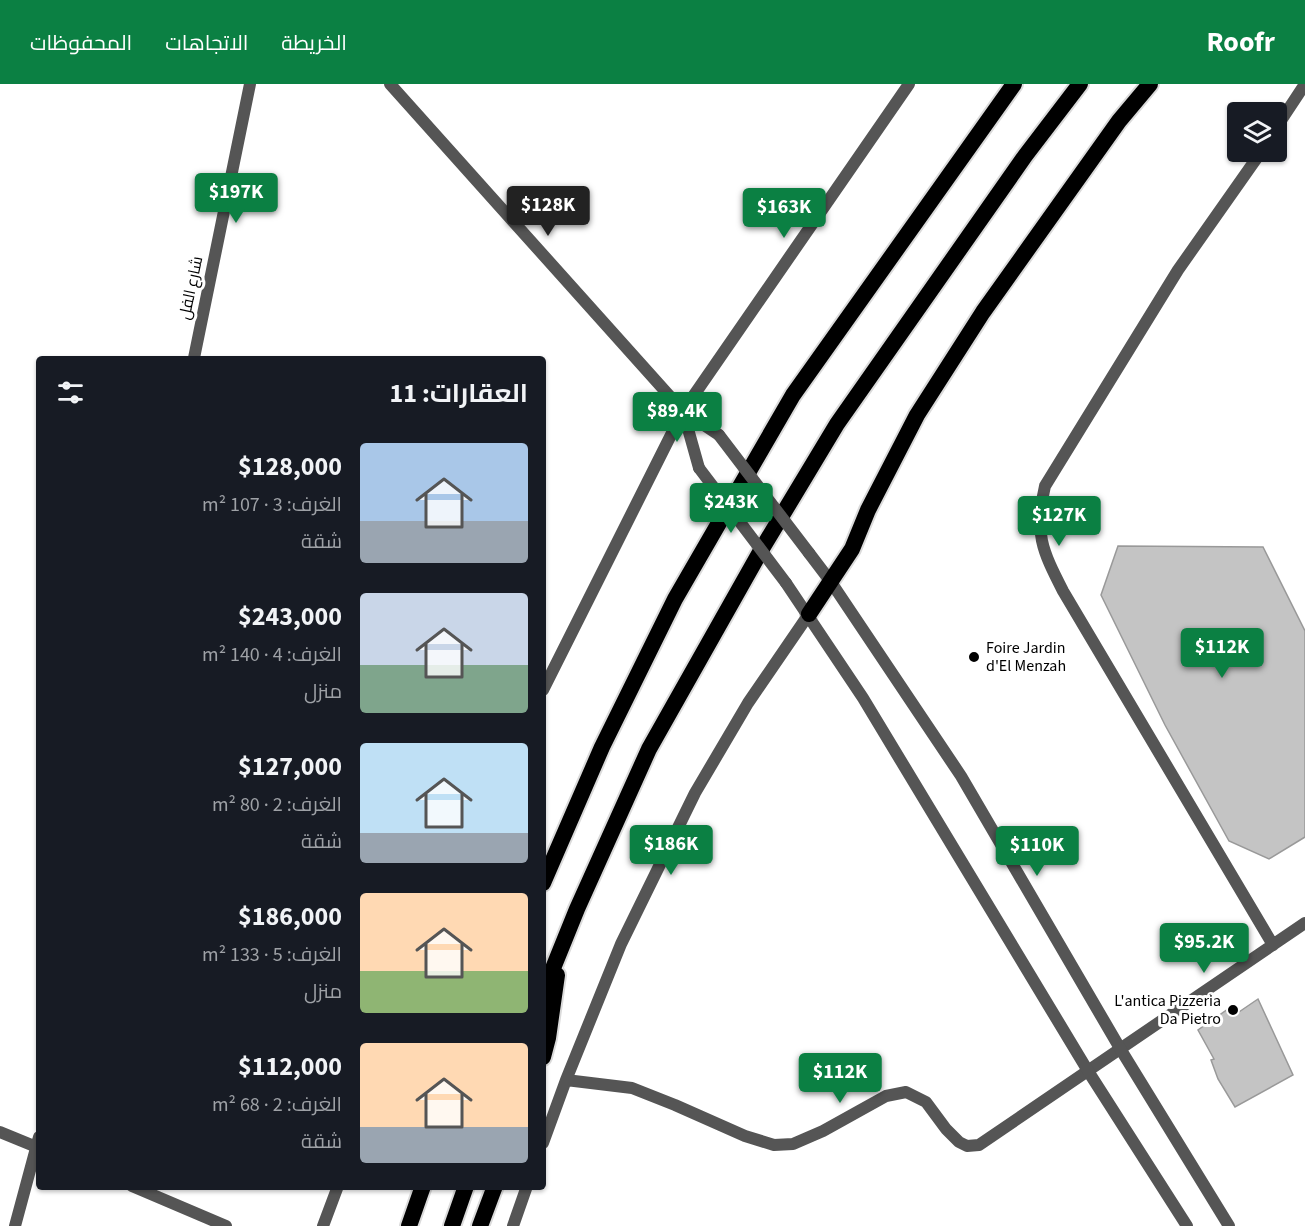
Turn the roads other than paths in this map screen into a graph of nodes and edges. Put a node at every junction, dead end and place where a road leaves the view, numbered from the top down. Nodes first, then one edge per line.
1 (250, 84) edge
2 (390, 84) edge
3 (909, 84) edge
4 (1014, 84) edge
5 (1080, 84) edge
6 (1150, 84) edge
7 (1305, 84) edge
8 (1287, 111) edge
9 (1254, 162) edge
10 (194, 356) edge
11 (683, 411) junction
12 (831, 582) junction
13 (809, 614) junction
14 (546, 684) edge
15 (546, 876) edge
16 (1305, 923) edge
17 (1273, 945) junction
18 (560, 951) junction
19 (546, 986) edge
20 (546, 1046) edge
21 (1121, 1050) junction
22 (1088, 1071) junction
23 (566, 1080) junction
24 (0, 1132) edge
25 (546, 1135) edge
26 (36, 1143) edge
27 (36, 1151) edge
28 (141, 1190) edge
29 (336, 1190) edge
30 (422, 1190) edge
31 (465, 1190) edge
32 (494, 1190) edge
33 (526, 1190) edge
34 (15, 1226) edge
35 (226, 1226) edge
36 (323, 1226) edge
37 (409, 1226) edge
38 (452, 1226) edge
39 (480, 1226) edge
40 (513, 1226) edge
41 (1187, 1226) edge
42 (1230, 1226) edge

1 - 10 street, شارع الفل
2 - 11 street
3 - 11 street
4 - 15 highway
5 - 18 highway
6 - 12 highway
7 - 8 street
9 - 17 street
11 - 12 street, bridge
11 - 13 street, bridge
11 - 14 street
12 - 13 highway
12 - 21 street
13 - 22 street
13 - 23 street
16 - 17 street
17 - 21 street
18 - 19 highway
18 - 20 highway
21 - 22 street
21 - 42 street
22 - 23 street
22 - 41 street
23 - 25 street
24 - 26 street
27 - 34 street
28 - 35 street
29 - 36 street
30 - 37 highway
31 - 38 highway
32 - 39 highway
33 - 40 street

